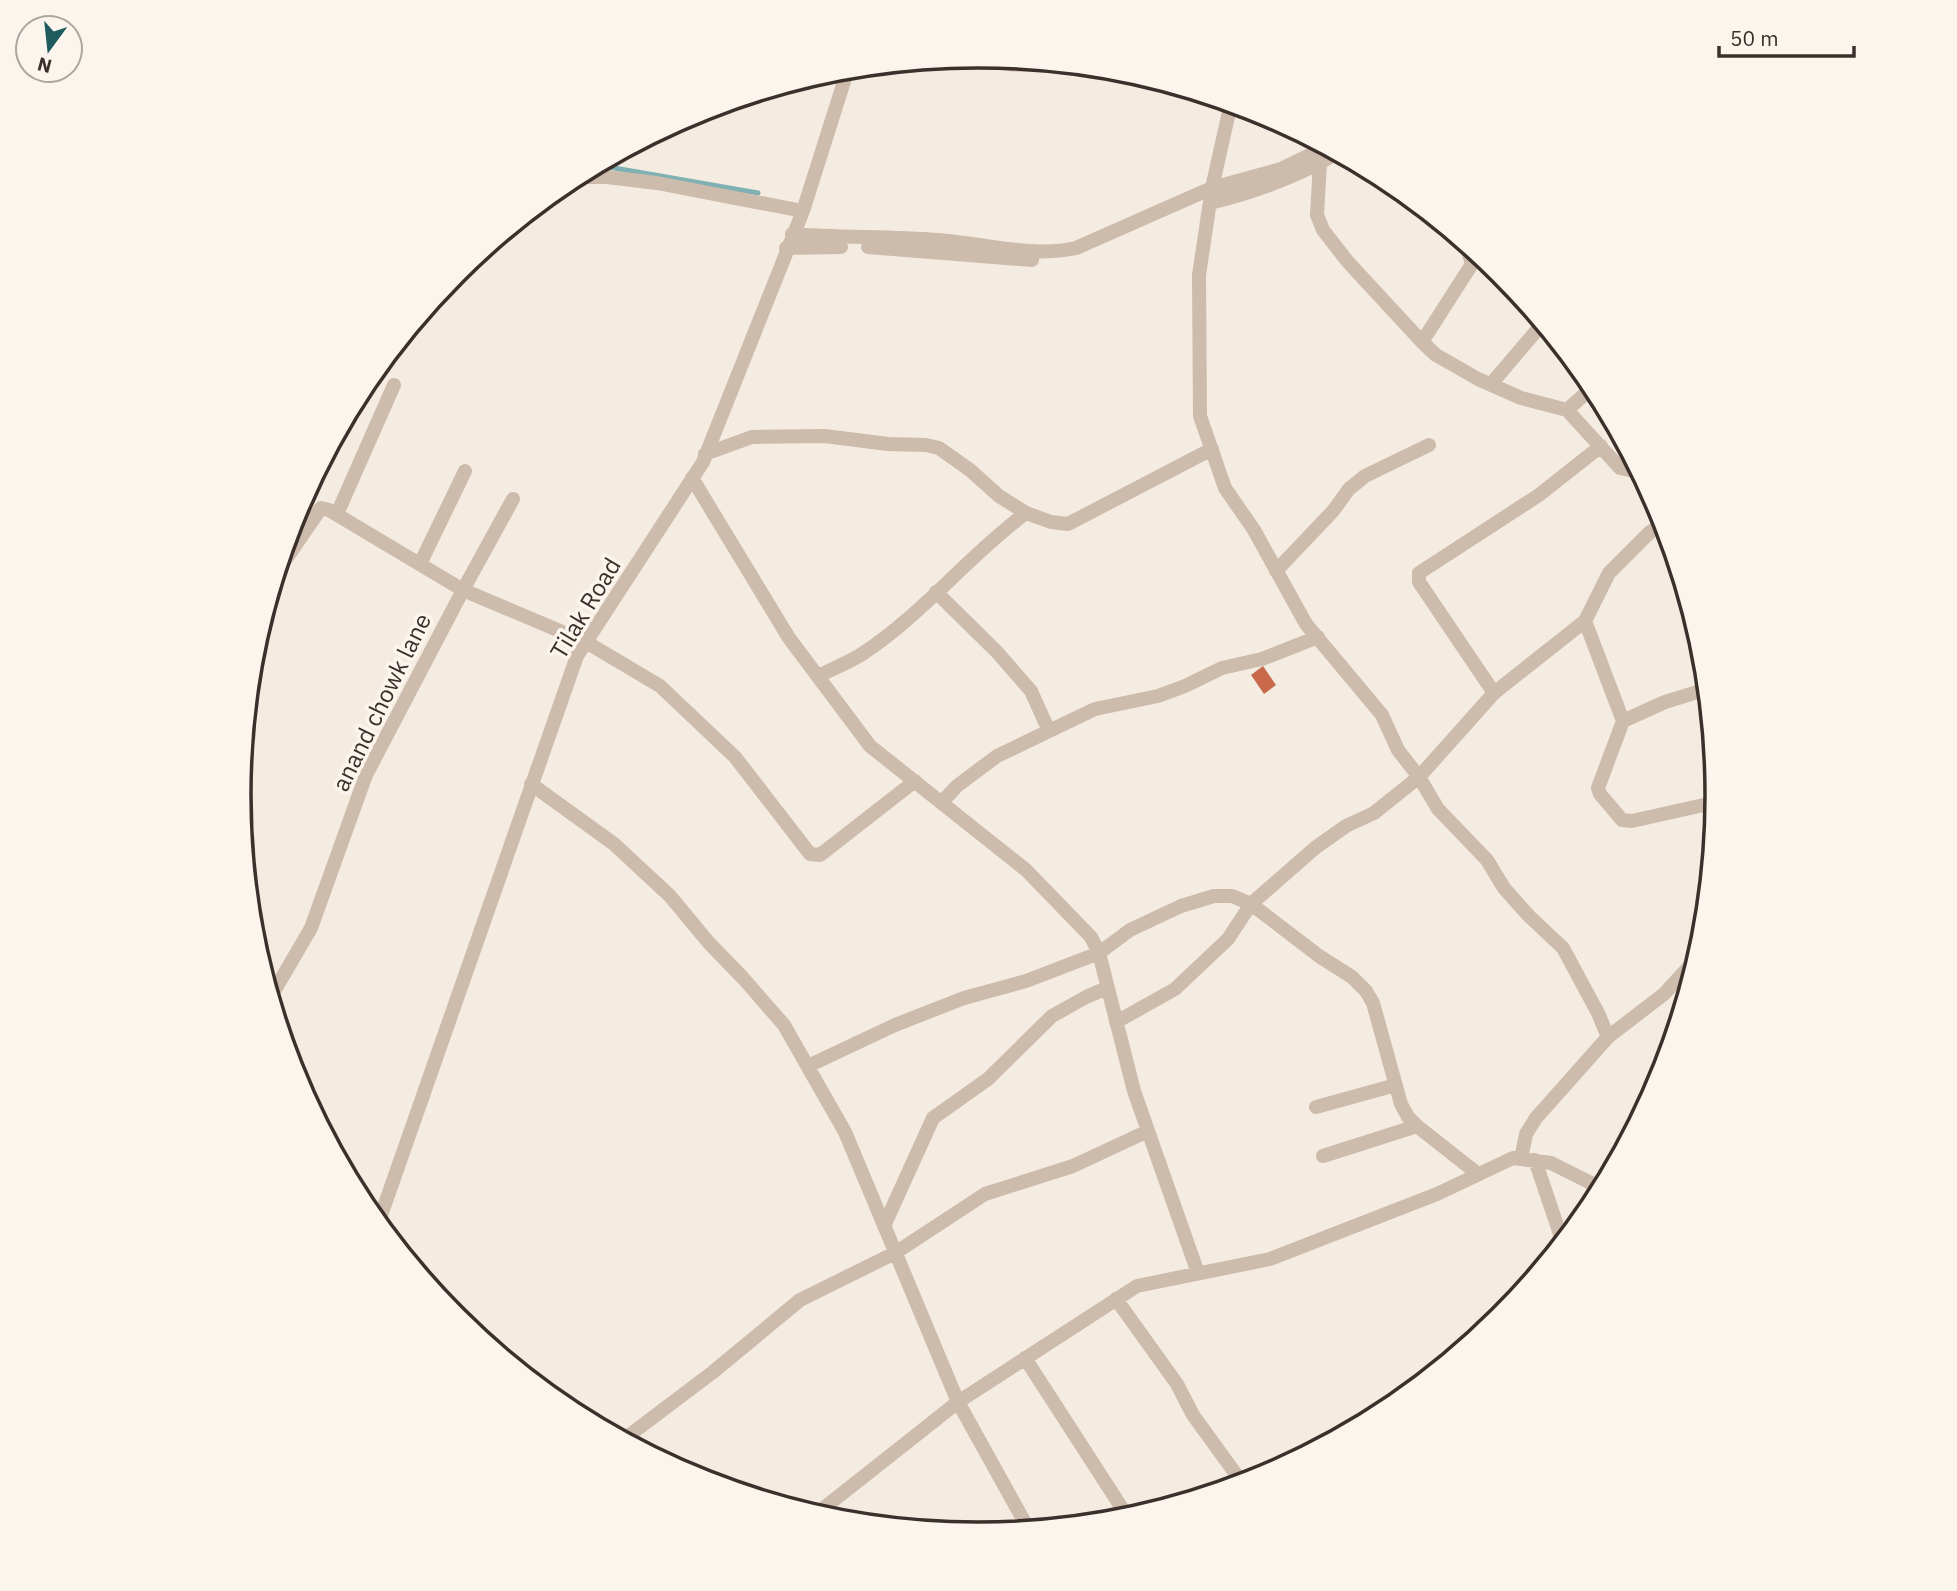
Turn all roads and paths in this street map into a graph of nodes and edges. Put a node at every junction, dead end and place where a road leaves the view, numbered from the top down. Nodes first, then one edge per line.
1 (844, 81) edge
2 (1229, 113) edge
3 (1316, 152) edge
4 (1328, 158) edge
5 (1320, 163) junction
6 (597, 177) edge
7 (1211, 196) junction
8 (803, 211) junction
9 (789, 241) junction
10 (1472, 261) edge
11 (1537, 330) edge
12 (1422, 342) junction
13 (1491, 384) junction
14 (394, 385) dead end
15 (1585, 394) edge
16 (1567, 410) junction
17 (1429, 445) dead end
18 (1601, 446) junction
19 (1212, 449) junction
20 (705, 454) junction
21 (1628, 469) edge
22 (466, 471) dead end
23 (692, 478) junction
24 (513, 499) dead end
25 (1026, 513) junction
26 (337, 514) junction
27 (1654, 528) edge
28 (299, 539) edge
29 (421, 564) junction
30 (1276, 571) junction
31 (463, 590) junction
32 (936, 592) junction
33 (1585, 621) junction
34 (1318, 637) junction
35 (586, 642) junction
36 (818, 676) junction
37 (1698, 692) edge
38 (1494, 693) junction
39 (1623, 721) junction
40 (1049, 731) junction
41 (1419, 777) junction
42 (915, 781) junction
43 (531, 784) junction
44 (942, 802) junction
45 (1706, 805) edge
46 (1251, 904) junction
47 (1099, 953) junction
48 (1683, 976) edge
49 (277, 987) edge
50 (1107, 989) junction
51 (1115, 1022) junction
52 (1608, 1037) junction
53 (808, 1066) junction
54 (1396, 1085) junction
55 (1316, 1107) dead end
56 (1417, 1126) junction
57 (1148, 1131) junction
58 (1323, 1156) dead end
59 (1528, 1160) junction
60 (1478, 1174) junction
61 (1593, 1184) edge
62 (382, 1211) edge
63 (884, 1226) junction
64 (1559, 1233) edge
65 (895, 1253) junction
66 (1198, 1273) junction
67 (1116, 1299) junction
68 (1025, 1358) junction
69 (958, 1402) junction
70 (631, 1434) edge
71 (1236, 1475) edge
72 (826, 1506) edge
73 (1122, 1508) edge
74 (1024, 1521) edge

1 - 8 street, Tilak Road
2 - 7 street
3 - 7 street
4 - 5 street
5 - 7 street
5 - 12 street
6 - 8 street
7 - 9 street
7 - 19 street
8 - 9 street, Tilak Road
9 - 20 street, Tilak Road
10 - 12 street
11 - 13 street
12 - 13 street
13 - 16 street
14 - 26 street
15 - 16 street
16 - 18 street
17 - 30 street
18 - 21 street
18 - 38 street
19 - 25 street
19 - 30 street
20 - 23 street, Tilak Road
20 - 25 street
22 - 29 street
23 - 35 street, Tilak Road
23 - 36 street
24 - 31 street, anand chowk lane
25 - 32 street
26 - 28 street
26 - 29 street
27 - 33 street
29 - 31 street
30 - 34 street
31 - 35 street
31 - 49 street, anand chowk lane
32 - 36 street
32 - 40 street
33 - 38 street
33 - 39 street
34 - 40 street
34 - 41 street
35 - 42 street
35 - 43 street, Tilak Road
36 - 42 street
37 - 39 street
38 - 41 street
39 - 45 street
40 - 44 street
41 - 46 street
41 - 52 street
42 - 44 street
43 - 53 street
43 - 62 street, Tilak Road
44 - 47 street
46 - 47 street
46 - 51 street
46 - 54 street
47 - 50 street
47 - 53 street
48 - 52 street
50 - 51 street
50 - 63 street
51 - 57 street
52 - 59 street
53 - 63 street
54 - 55 street
54 - 56 street
56 - 58 street
56 - 60 street
57 - 65 street
57 - 66 street
59 - 60 street
59 - 61 street
59 - 64 street
60 - 66 street
63 - 65 street
65 - 69 street
65 - 70 street
66 - 67 street
67 - 68 street
67 - 71 street
68 - 69 street
68 - 73 street
69 - 72 street
69 - 74 street

